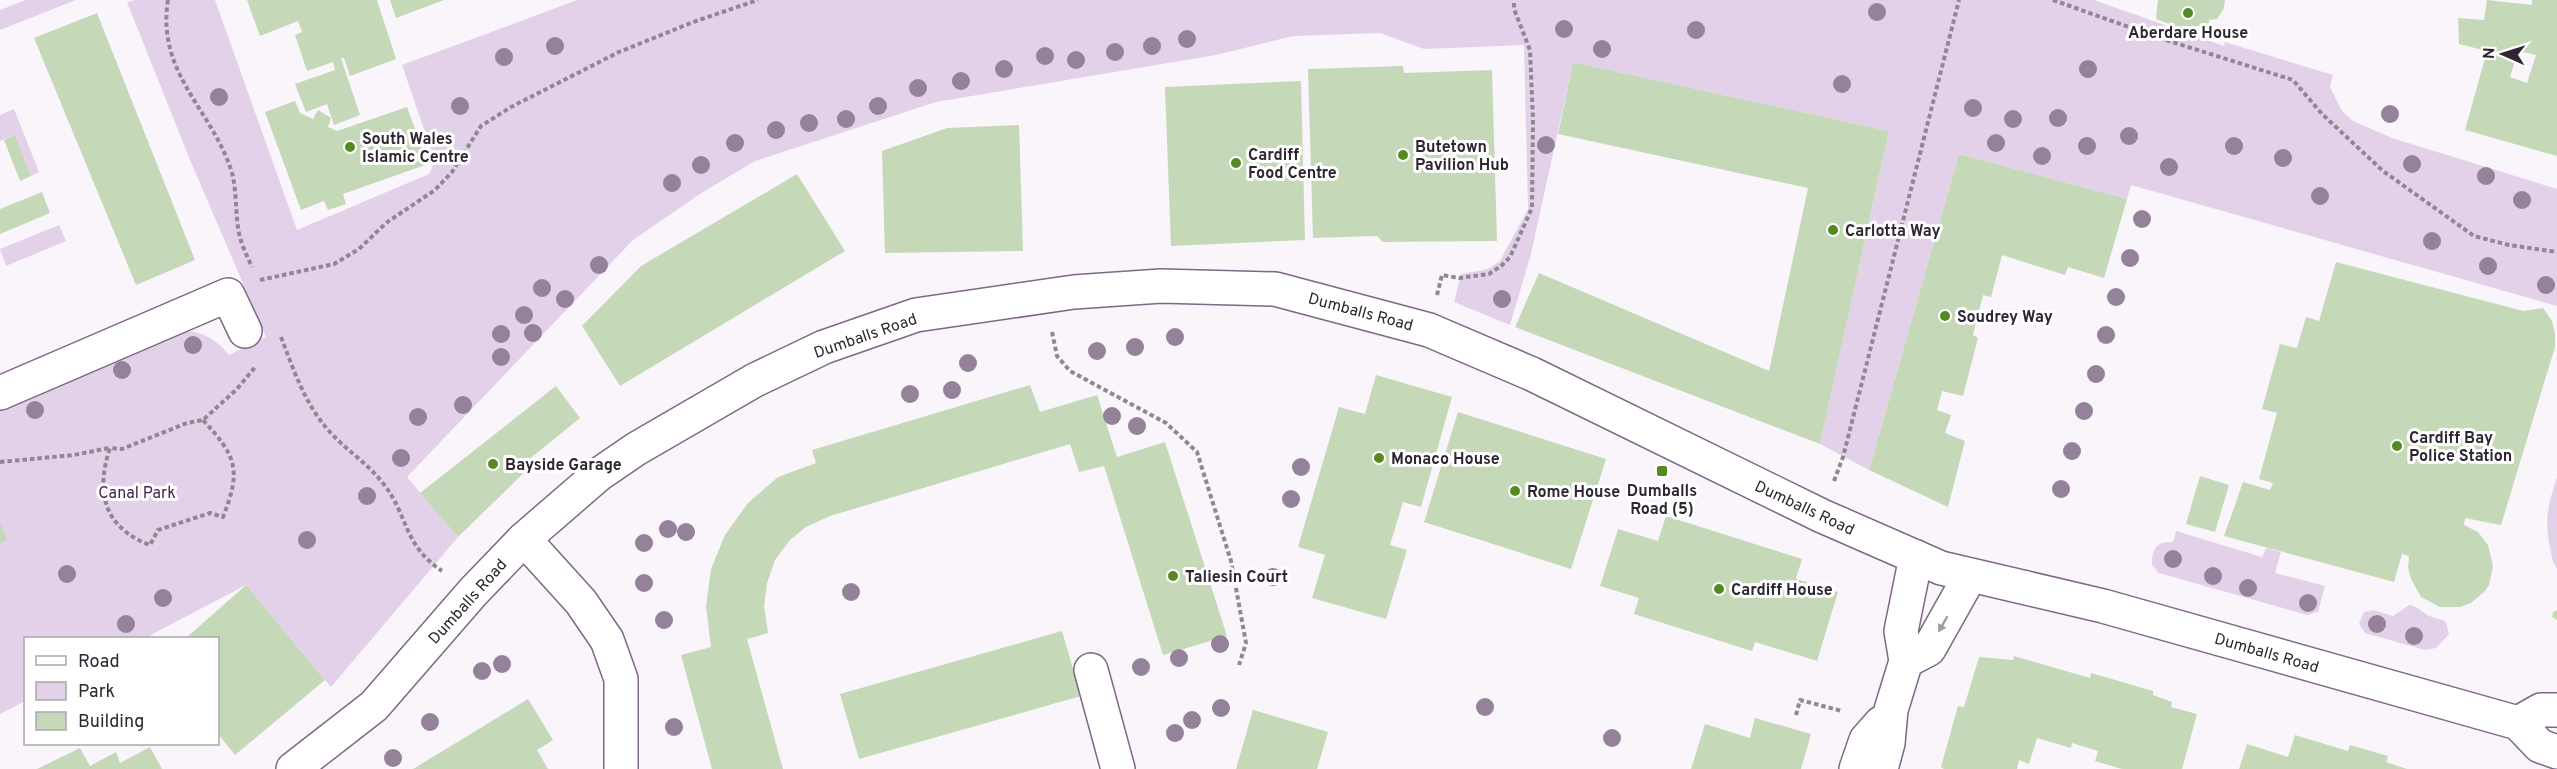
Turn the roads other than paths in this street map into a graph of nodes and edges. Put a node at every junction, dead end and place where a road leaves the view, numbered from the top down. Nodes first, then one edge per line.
1 (259, 338) road end
2 (0, 393) edge
3 (524, 539) junction
4 (1916, 557) junction
5 (1970, 576) junction
6 (1906, 661) junction
7 (1091, 670) dead end
8 (1891, 710) junction
9 (2557, 710) edge
10 (2518, 723) junction
11 (2557, 752) edge
12 (293, 769) edge
13 (621, 769) edge
14 (1118, 769) edge
15 (1856, 769) edge
16 (1881, 769) edge
17 (1897, 769) edge

1 - 2 street
3 - 4 street, Dumballs Road
3 - 12 street, Dumballs Road
3 - 13 street
4 - 5 street, Dumballs Road
4 - 6 street
5 -> 6 street
5 - 10 street, Dumballs Road
6 - 8 street
7 - 14 street
8 - 15 street
8 - 16 street
8 - 17 street
9 - 10 street
10 - 11 street

